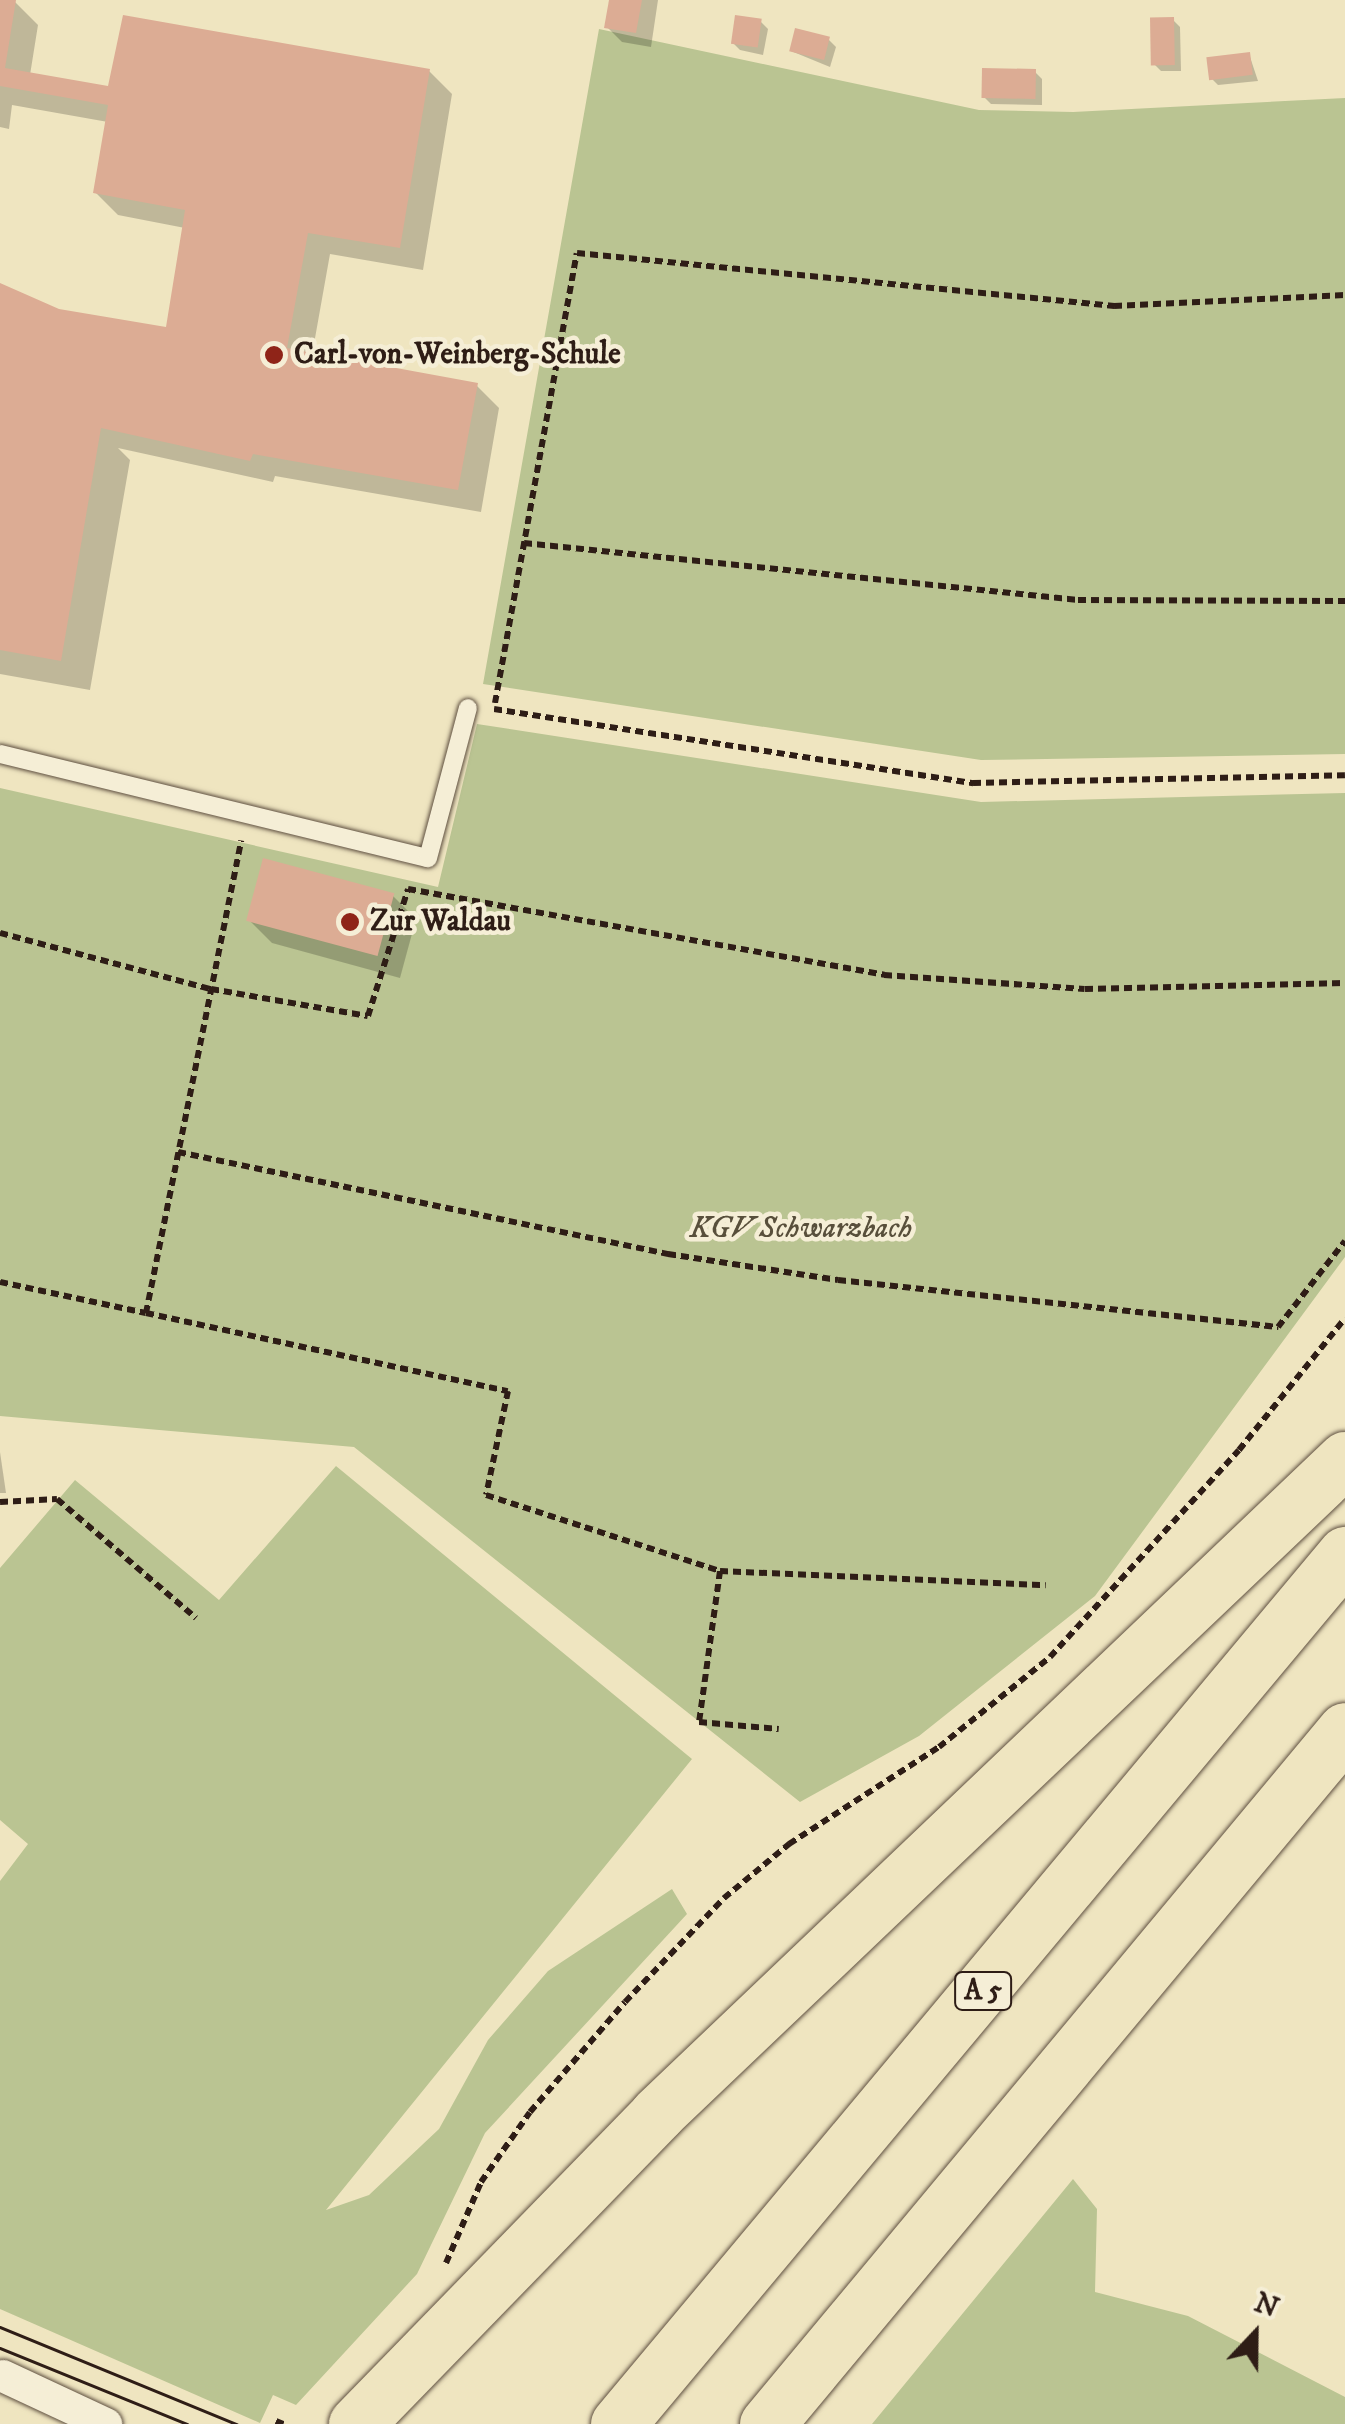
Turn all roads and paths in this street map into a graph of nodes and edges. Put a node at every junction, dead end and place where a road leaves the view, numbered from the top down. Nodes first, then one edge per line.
1 (1345, 296) edge
2 (524, 543) junction
3 (1345, 601) edge
4 (468, 708) joint
5 (494, 709) junction
6 (0, 754) edge
7 (1345, 775) edge
8 (247, 809) junction
9 (0, 933) edge
10 (1345, 983) edge
11 (211, 989) junction
12 (178, 1152) junction
13 (1345, 1241) edge
14 (0, 1282) edge
15 (146, 1313) junction
16 (1345, 1318) edge
17 (1345, 1458) edge
18 (0, 1502) edge
19 (1345, 1554) edge
20 (720, 1571) junction
21 (1046, 1585) dead end
22 (196, 1618) dead end
23 (779, 1729) dead end
24 (1345, 1730) edge
25 (444, 2268) dead end
26 (1, 2375) edge
27 (65, 2424) edge
28 (106, 2424) edge
29 (356, 2424) edge
30 (618, 2424) edge
31 (767, 2424) edge

1 - 2 path
2 - 3 path
2 - 5 path
4 - 5 path
4 - 8 lane
5 - 7 path
6 - 8 lane
8 - 11 path
9 - 11 path
10 - 11 path
11 - 12 path
12 - 13 path
12 - 15 path
14 - 15 path
15 - 20 path
16 - 25 path
17 - 29 highway
18 - 22 path
19 - 30 highway, A 5
20 - 21 path
20 - 23 path
24 - 31 highway
26 - 27 street
26 - 28 street

